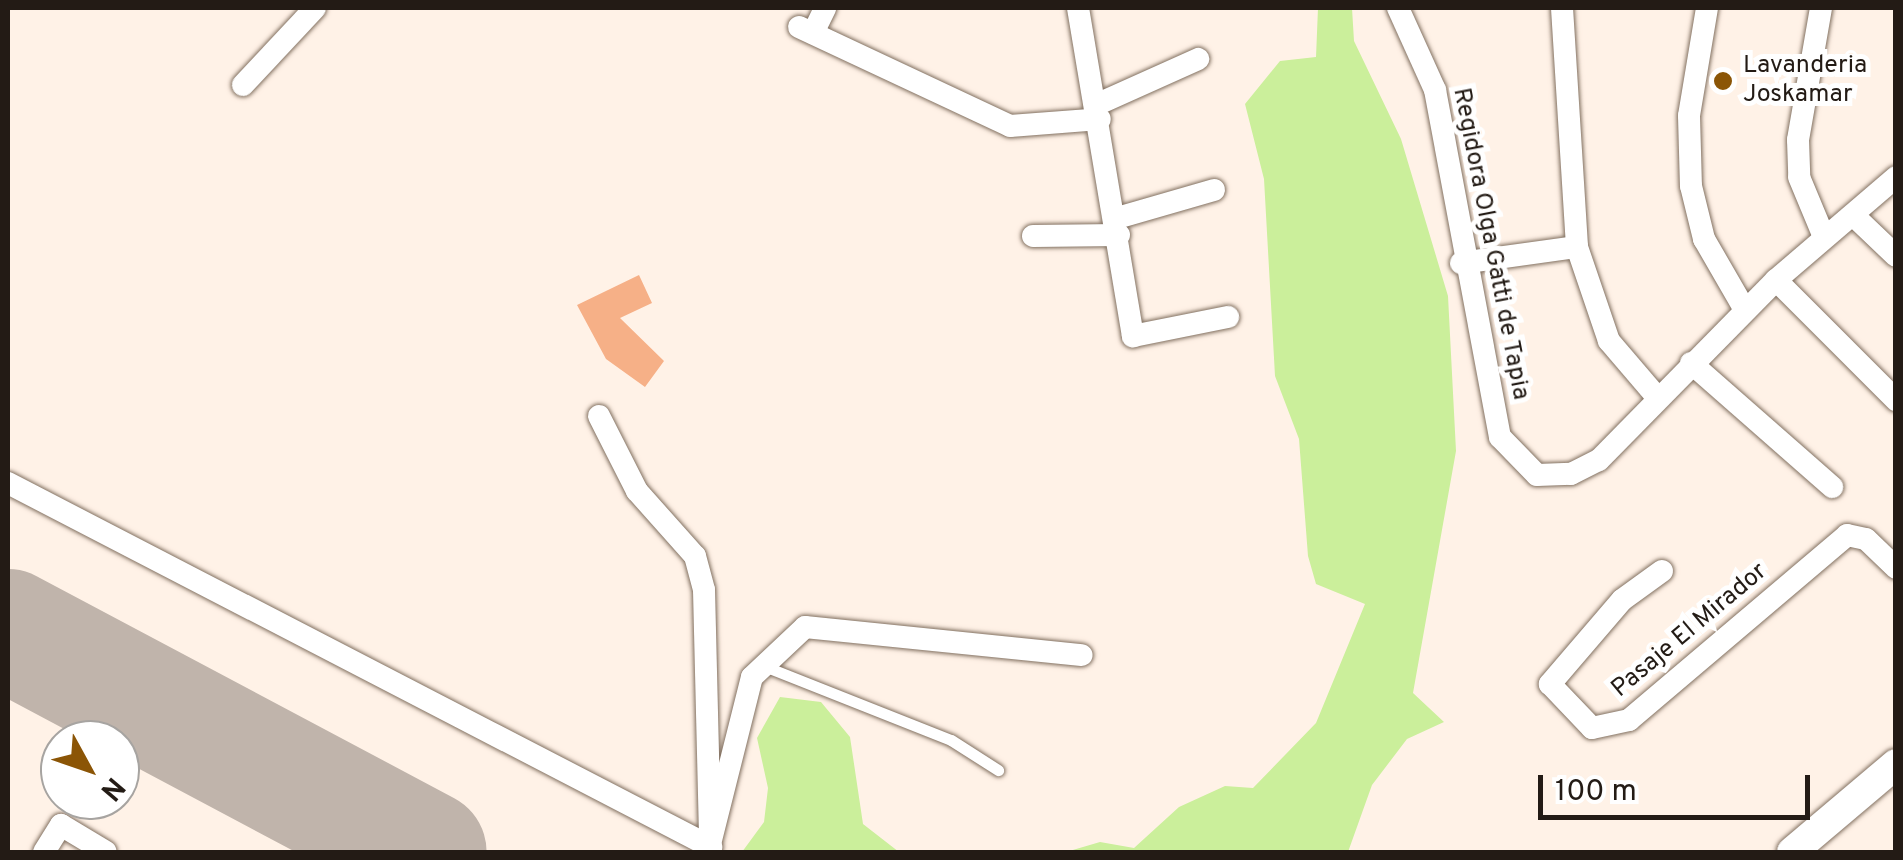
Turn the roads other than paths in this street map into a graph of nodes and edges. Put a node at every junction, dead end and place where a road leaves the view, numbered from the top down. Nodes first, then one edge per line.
1 (315, 8) edge
2 (825, 8) edge
3 (1078, 8) edge
4 (1398, 8) edge
5 (1562, 8) edge
6 (1707, 8) edge
7 (1821, 8) edge
8 (1198, 58) dead end
9 (243, 85) dead end
10 (1099, 112) junction
11 (1896, 177) edge
12 (1214, 190) dead end
13 (1853, 215) junction
14 (1118, 227) junction
15 (1033, 236) dead end
16 (1824, 237) junction
17 (1577, 246) junction
18 (1896, 256) edge
19 (1460, 263) junction
20 (1776, 280) junction
21 (1745, 310) junction
22 (1228, 318) dead end
23 (1691, 362) junction
24 (1657, 397) junction
25 (1896, 400) edge
26 (599, 416) dead end
27 (8, 482) edge
28 (1832, 488) dead end
29 (1896, 568) edge
30 (1662, 571) dead end
31 (1082, 655) dead end
32 (760, 664) junction
33 (1896, 764) edge
34 (998, 770) dead end
35 (1803, 846) edge
36 (709, 850) edge
37 (44, 852) edge
38 (106, 852) edge

1 - 9 street
2 - 10 street
3 - 10 street
4 - 19 street, Regidora Olga Gatti de Tapia
5 - 17 street
6 - 21 street
7 - 16 street
8 - 10 street
10 - 14 street
11 - 13 street
12 - 14 street
13 - 16 street
13 - 18 street
14 - 15 street
14 - 22 street
16 - 20 street
17 - 19 street
17 - 24 street
19 - 24 street, Regidora Olga Gatti de Tapia
20 - 21 street
20 - 25 street
21 - 23 street
23 - 24 street
23 - 28 street
26 - 36 street
27 - 36 street
29 - 30 street, Pasaje El Mirador
31 - 32 street
32 - 34 lane
32 - 36 street
33 - 35 street
37 - 38 street

